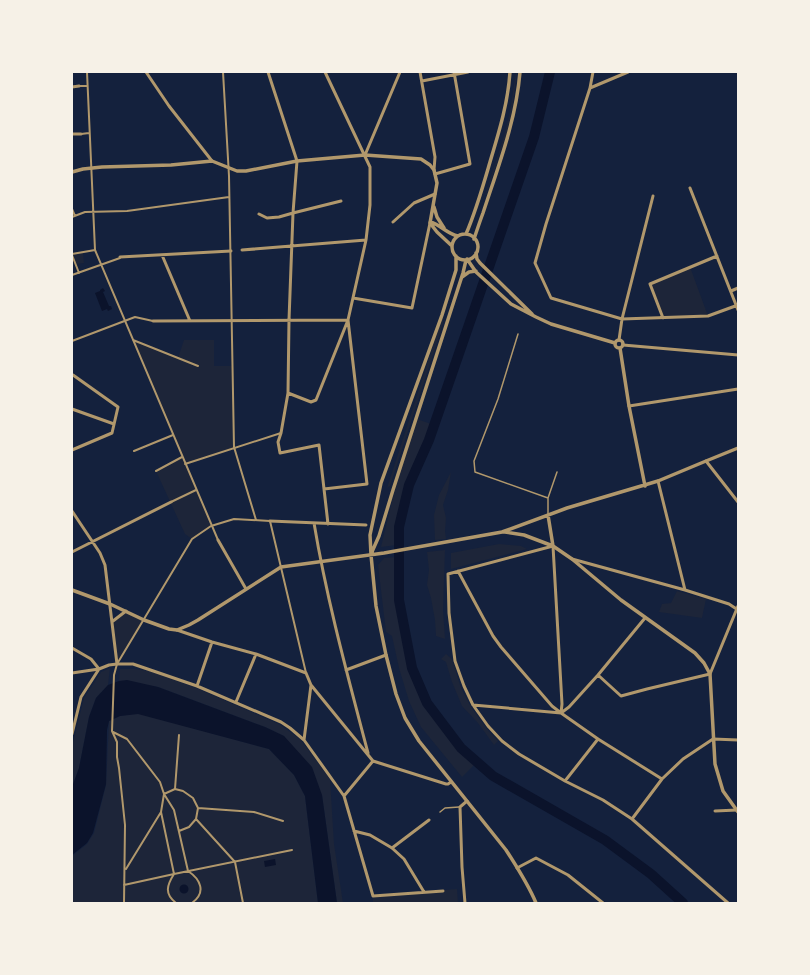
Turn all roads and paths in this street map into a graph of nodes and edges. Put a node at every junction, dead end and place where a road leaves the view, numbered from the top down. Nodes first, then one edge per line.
1 (86, 72) edge
2 (146, 72) edge
3 (223, 72) edge
4 (268, 72) edge
5 (325, 72) edge
6 (400, 72) edge
7 (420, 72) edge
8 (468, 72) edge
9 (510, 72) edge
10 (520, 72) edge
11 (593, 72) edge
12 (628, 72) edge
13 (454, 73) edge
14 (422, 81) junction
15 (79, 86) joint
16 (87, 86) junction
17 (72, 87) edge
18 (590, 88) junction
19 (90, 133) junction
20 (72, 134) edge
21 (81, 134) joint
22 (365, 155) junction
23 (212, 161) junction
24 (296, 162) junction
25 (92, 168) junction
26 (229, 168) junction
27 (72, 172) edge
28 (435, 172) junction
29 (690, 188) dead end
30 (435, 194) junction
31 (653, 196) dead end
32 (230, 197) junction
33 (341, 201) dead end
34 (434, 205) junction
35 (72, 210) edge
36 (93, 212) junction
37 (293, 213) junction
38 (259, 214) dead end
39 (73, 216) edge
40 (393, 222) dead end
41 (430, 223) junction
42 (447, 232) junction
43 (466, 234) junction
44 (458, 236) junction
45 (474, 239) junction
46 (366, 240) junction
47 (293, 246) junction
48 (452, 246) junction
49 (95, 250) junction
50 (230, 250) junction
51 (242, 250) dead end
52 (476, 253) junction
53 (72, 255) edge
54 (162, 255) junction
55 (456, 256) junction
56 (717, 256) junction
57 (120, 257) joint
58 (467, 260) junction
59 (101, 264) junction
60 (476, 271) junction
61 (79, 273) junction
62 (72, 275) edge
63 (461, 278) junction
64 (738, 288) edge
65 (731, 291) junction
66 (353, 298) junction
67 (738, 307) edge
68 (536, 317) junction
69 (663, 318) junction
70 (622, 319) junction
71 (232, 320) junction
72 (289, 320) junction
73 (348, 320) junction
74 (125, 321) junction
75 (153, 321) joint
76 (190, 321) junction
77 (518, 334) dead end
78 (133, 340) junction
79 (619, 340) junction
80 (72, 341) edge
81 (615, 343) junction
82 (621, 346) junction
83 (738, 355) edge
84 (198, 366) dead end
85 (72, 375) edge
86 (738, 390) edge
87 (288, 393) junction
88 (629, 406) junction
89 (72, 408) edge
90 (114, 424) junction
91 (281, 433) junction
92 (173, 435) junction
93 (234, 447) junction
94 (738, 448) edge
95 (72, 450) edge
96 (134, 451) dead end
97 (182, 457) junction
98 (706, 461) junction
99 (185, 464) junction
100 (156, 471) dead end
101 (557, 472) dead end
102 (658, 481) junction
103 (645, 486) junction
104 (324, 489) junction
105 (196, 490) junction
106 (548, 498) junction
107 (171, 502) joint
108 (738, 502) edge
109 (72, 511) edge
110 (548, 515) junction
111 (256, 520) junction
112 (270, 521) junction
113 (314, 523) junction
114 (328, 524) junction
115 (366, 525) dead end
116 (211, 526) junction
117 (502, 532) junction
118 (218, 540) joint
119 (92, 541) junction
120 (553, 546) junction
121 (72, 552) edge
122 (371, 555) junction
123 (572, 559) junction
124 (321, 562) junction
125 (281, 567) junction
126 (458, 571) junction
127 (246, 589) junction
128 (72, 590) edge
129 (685, 590) junction
130 (110, 604) junction
131 (738, 609) edge
132 (126, 611) junction
133 (645, 618) junction
134 (144, 620) junction
135 (113, 621) junction
136 (177, 630) junction
137 (212, 642) junction
138 (72, 648) edge
139 (256, 654) junction
140 (386, 655) junction
141 (117, 664) junction
142 (99, 669) junction
143 (346, 670) junction
144 (72, 673) edge
145 (306, 673) junction
146 (710, 674) junction
147 (598, 675) junction
148 (311, 685) junction
149 (197, 686) junction
150 (236, 702) junction
151 (473, 705) junction
152 (561, 713) junction
153 (112, 731) junction
154 (72, 734) edge
155 (179, 735) dead end
156 (713, 738) junction
157 (598, 739) junction
158 (304, 740) junction
159 (738, 740) edge
160 (369, 755) junction
161 (373, 761) junction
162 (662, 779) junction
163 (566, 781) junction
164 (451, 782) junction
165 (175, 789) junction
166 (164, 794) junction
167 (344, 796) junction
168 (467, 801) junction
169 (460, 807) junction
170 (198, 808) junction
171 (714, 810) dead end
172 (738, 810) edge
173 (161, 812) junction
174 (440, 812) dead end
175 (196, 819) junction
176 (632, 819) junction
177 (429, 820) dead end
178 (283, 821) dead end
179 (179, 831) junction
180 (354, 832) junction
181 (392, 848) junction
182 (292, 850) dead end
183 (236, 862) junction
184 (518, 868) junction
185 (125, 870) junction
186 (188, 871) junction
187 (174, 874) junction
188 (124, 885) junction
189 (443, 891) dead end
190 (424, 892) junction
191 (124, 903) edge
192 (176, 903) edge
193 (192, 903) edge
194 (243, 903) edge
195 (465, 903) edge
196 (536, 903) edge
197 (603, 903) edge
198 (728, 903) edge

1 - 16 street
2 - 23 street
3 - 26 street
4 - 24 street
5 - 22 street
6 - 22 street
7 - 14 street
8 - 13 street
9 - 43 street
10 - 45 street
11 - 18 street
12 - 18 street
13 - 14 street
13 - 28 street
14 - 28 street
15 - 16 street
15 - 17 street
16 - 19 street
18 - 70 street
19 - 21 street
19 - 25 street
20 - 21 street
22 - 24 street
22 - 28 street
22 - 46 street
23 - 25 street
23 - 26 street
24 - 26 street
24 - 37 street
25 - 27 street
25 - 36 street
26 - 32 street
28 - 30 street
29 - 56 street
30 - 34 street
30 - 40 street
31 - 70 street
32 - 36 street
32 - 50 street
33 - 37 street
34 - 41 street
34 - 42 street
35 - 39 street
36 - 39 street
36 - 49 street
37 - 38 street
37 - 47 street
41 - 42 street
41 - 48 street
41 - 66 street
42 - 44 street
43 - 44 street
43 - 45 street
44 - 48 street
45 - 52 street
46 - 47 street
46 - 66 street
47 - 51 street
47 - 72 street
48 - 55 street
49 - 53 street
49 - 59 street
50 - 54 street
50 - 71 street
52 - 58 street
52 - 68 street
53 - 61 street
54 - 57 street
54 - 76 street
55 - 58 street
55 - 122 street
56 - 65 street
56 - 69 street
57 - 59 street
58 - 60 street
58 - 63 street
59 - 61 street
59 - 74 street
60 - 63 street
60 - 68 street
61 - 62 street
63 - 122 street
64 - 65 street
65 - 67 street
66 - 73 street
67 - 69 street
68 - 81 street
69 - 70 street
70 - 79 street
71 - 72 street
71 - 76 street
71 - 93 street
72 - 73 street
72 - 87 street
73 - 87 street
73 - 104 street
74 - 75 street
74 - 78 street
74 - 80 street
75 - 76 street
77 - 106 lane
78 - 84 street
78 - 92 street
79 - 81 street
79 - 82 street
81 - 82 street
82 - 83 street
82 - 88 street
85 - 90 street
86 - 88 street
87 - 91 street
88 - 103 street
89 - 90 street
90 - 95 street
91 - 93 street
91 - 104 street
92 - 96 street
92 - 97 street
93 - 99 street
93 - 111 street
94 - 98 street
97 - 99 street
97 - 100 street
98 - 102 street
98 - 108 street
99 - 105 street
101 - 106 lane
102 - 103 street
102 - 129 street
103 - 110 street
104 - 114 street
105 - 107 street
105 - 116 street
106 - 110 lane
107 - 119 street
109 - 119 street
110 - 117 street
110 - 120 street
111 - 112 street
111 - 116 street
112 - 113 street
112 - 125 street
113 - 114 street
113 - 124 street
114 - 115 street
116 - 118 street
116 - 134 street
117 - 120 street
117 - 122 street
118 - 127 street
119 - 121 street
119 - 130 street
120 - 123 street
120 - 126 street
120 - 152 street
122 - 124 street
122 - 140 street
123 - 129 street
123 - 133 street
124 - 125 street
124 - 143 street
125 - 127 street
125 - 145 street
126 - 151 street
126 - 152 street
127 - 136 street
128 - 130 street
129 - 131 street
130 - 132 street
130 - 135 street
131 - 146 street
132 - 134 street
132 - 135 street
133 - 146 street
133 - 147 street
134 - 136 street
134 - 141 street
135 - 141 street
136 - 137 street
137 - 139 street
137 - 149 street
138 - 142 street
139 - 145 street
139 - 150 street
140 - 143 street
140 - 164 street
141 - 142 street
141 - 149 street
141 - 153 street
142 - 144 street
142 - 154 street
143 - 160 street
145 - 148 street
146 - 147 street
146 - 156 street
147 - 152 street
148 - 158 street
148 - 160 street
149 - 150 street
150 - 158 street
151 - 152 street
151 - 163 street
152 - 157 street
153 - 166 street
153 - 185 street
155 - 165 street
156 - 159 street
156 - 162 street
156 - 172 street
157 - 162 street
157 - 163 street
158 - 167 street
160 - 161 street
161 - 164 street
161 - 167 street
162 - 176 street
163 - 176 street
164 - 168 street
165 - 166 street
165 - 170 street
166 - 173 street
166 - 179 street
167 - 180 street
168 - 169 street
168 - 184 street
169 - 174 lane
169 - 195 street
170 - 175 street
170 - 178 street
171 - 172 street
173 - 185 street
173 - 187 street
175 - 179 street
175 - 183 street
176 - 198 street
177 - 181 street
179 - 186 street
180 - 181 street
180 - 190 street
181 - 190 street
182 - 183 street
183 - 186 street
183 - 194 street
184 - 196 street
184 - 197 street
185 - 188 street
186 - 187 street
186 - 193 street
187 - 188 street
187 - 192 street
188 - 191 street
189 - 190 street

